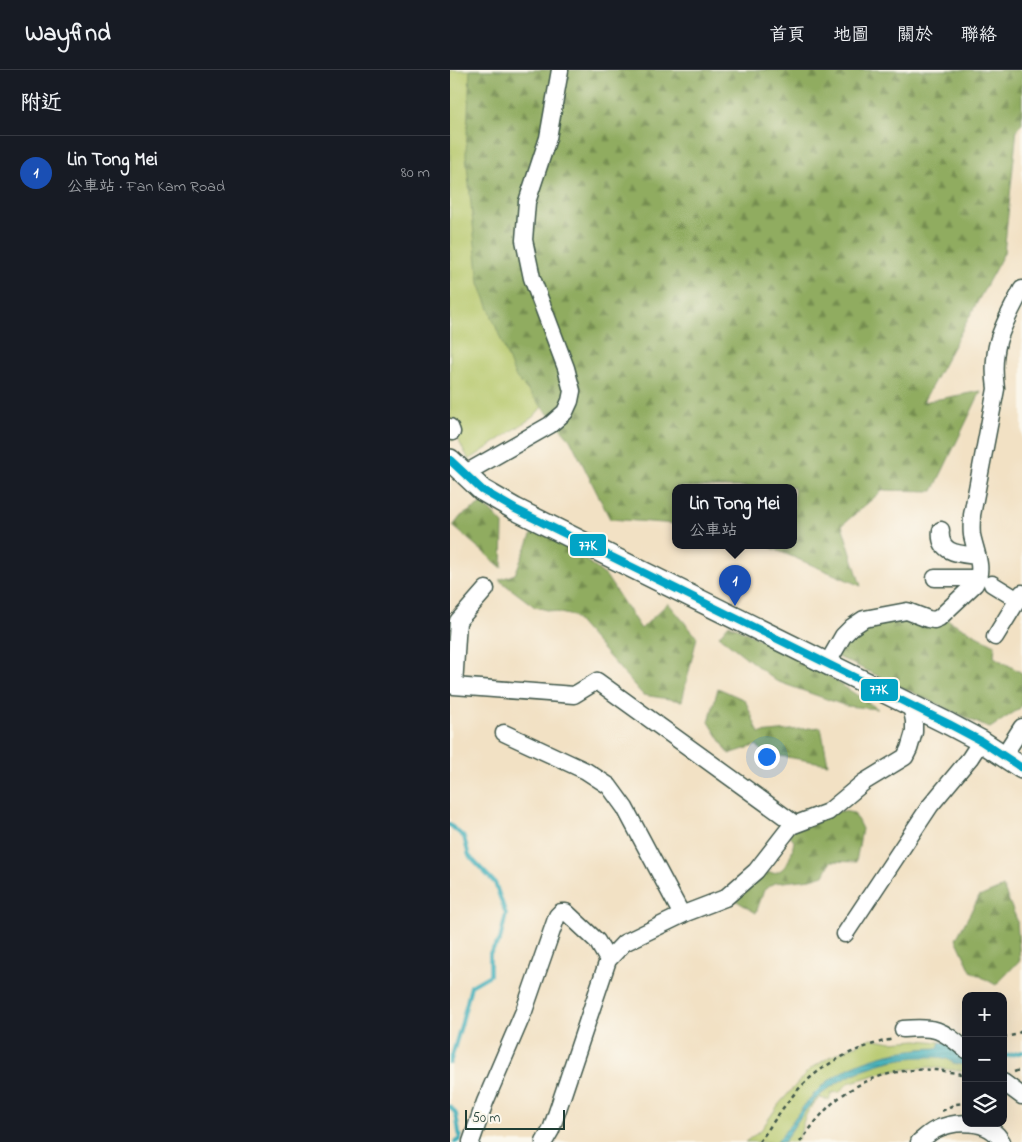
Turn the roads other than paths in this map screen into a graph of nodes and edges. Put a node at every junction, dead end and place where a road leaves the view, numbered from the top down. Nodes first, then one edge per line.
1 (560, 70) edge
2 (1022, 289) edge
3 (457, 467) edge
4 (941, 530) dead end
5 (977, 556) junction
6 (935, 578) dead end
7 (986, 581) junction
8 (486, 589) dead end
9 (1020, 596) edge
10 (995, 637) dead end
11 (827, 664) junction
12 (911, 705) junction
13 (1022, 727) edge
14 (504, 733) dead end
15 (981, 741) junction
16 (1004, 755) junction
17 (1022, 768) edge
18 (794, 824) junction
19 (682, 915) junction
20 (845, 934) dead end
21 (608, 960) junction
22 (902, 1034) road end
23 (962, 1046) edge
24 (1007, 1085) edge
25 (1022, 1096) edge
26 (471, 1142) edge
27 (544, 1142) edge
28 (919, 1142) edge
29 (1002, 1142) edge

1 - 3 street
2 - 5 street
3 - 11 main road
4 - 5 street
5 - 7 street
6 - 7 street
7 - 9 street
7 - 11 street
8 - 18 street
9 - 10 street
11 - 12 main road
12 - 15 main road
12 - 18 street
13 - 16 street
14 - 19 street
15 - 16 main road
15 - 20 street
16 - 17 main road
18 - 19 street
19 - 21 street
21 - 26 street
21 - 27 street
22 - 23 street
24 - 25 street
28 - 29 street

